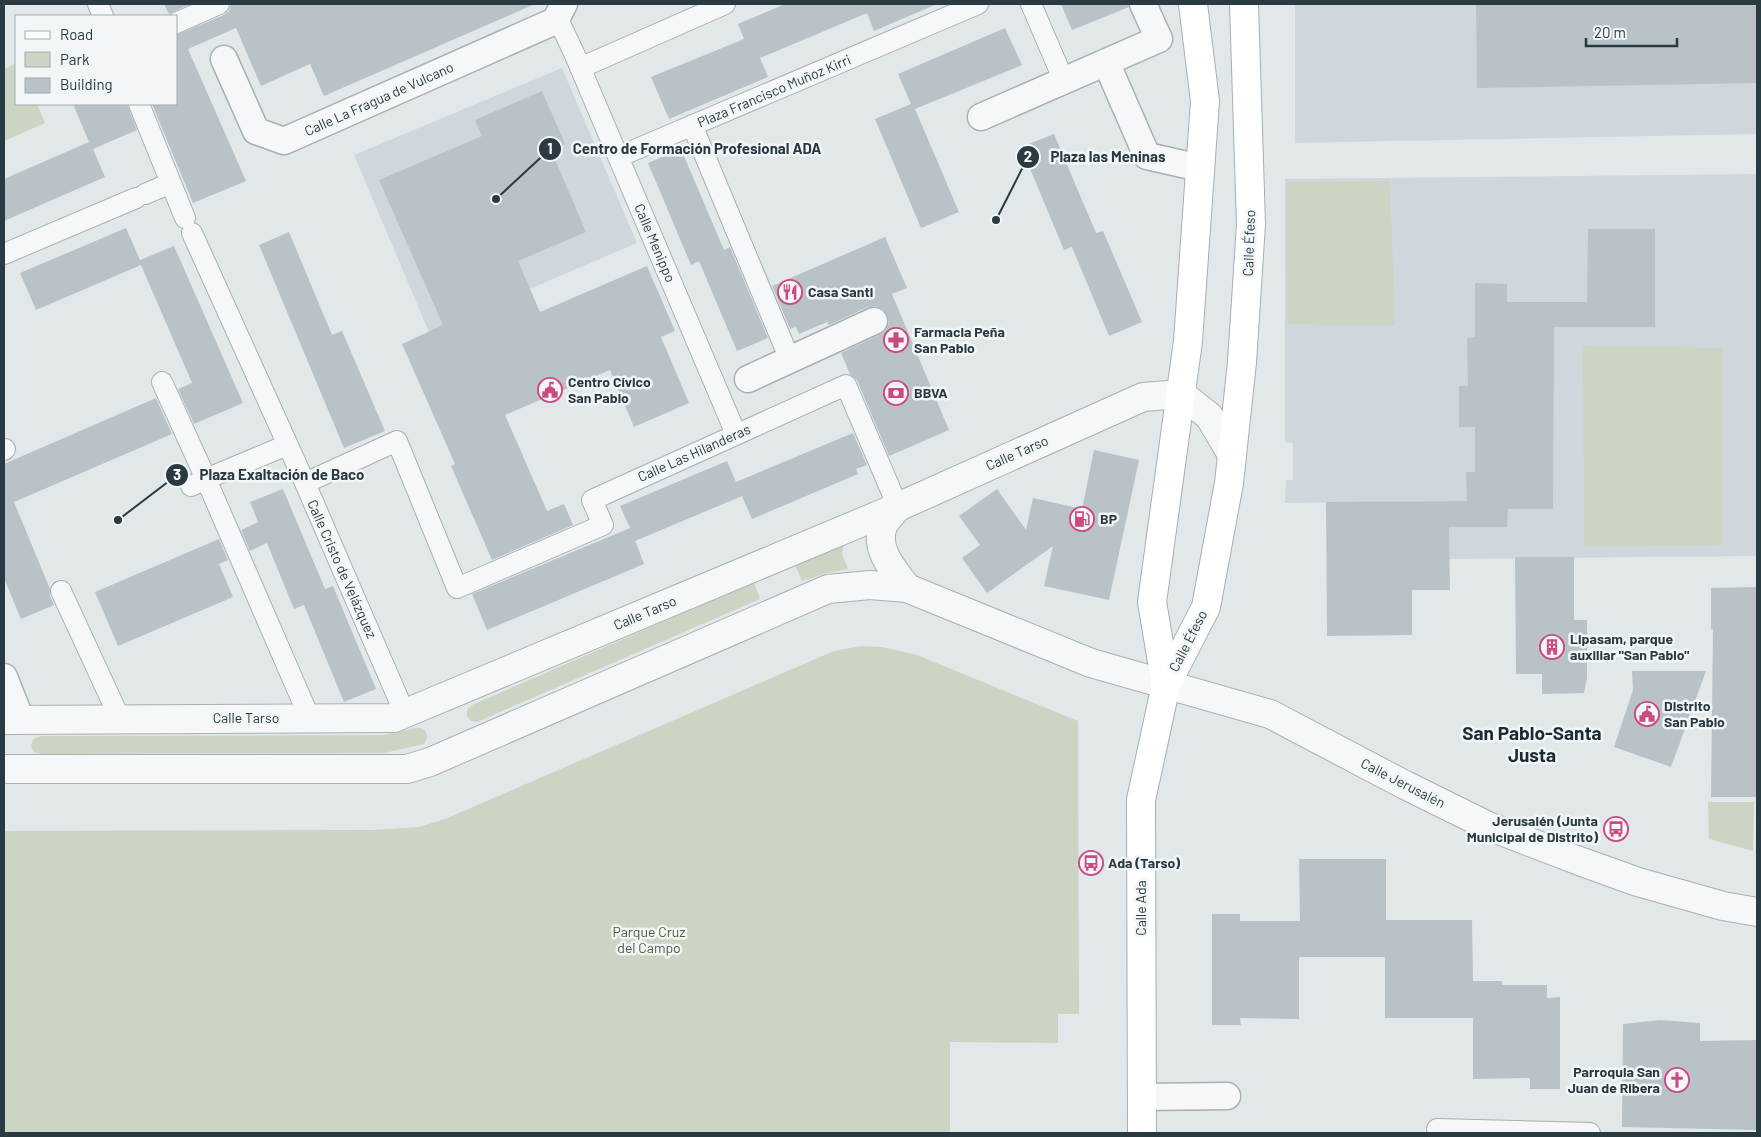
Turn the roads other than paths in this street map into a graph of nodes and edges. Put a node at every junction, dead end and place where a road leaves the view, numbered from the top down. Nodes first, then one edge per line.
1 (219, 4) edge
2 (725, 4) edge
3 (978, 4) edge
4 (1031, 4) edge
5 (1143, 4) edge
6 (1193, 4) edge
7 (1244, 4) edge
8 (561, 10) edge
9 (688, 11) edge
10 (178, 22) edge
11 (224, 59) dead end
12 (577, 61) junction
13 (1106, 62) junction
14 (1064, 81) junction
15 (138, 105) edge
16 (982, 117) dead end
17 (692, 125) junction
18 (618, 157) junction
19 (1200, 168) junction
20 (171, 183) junction
21 (4, 254) edge
22 (874, 321) dead end
23 (790, 360) junction
24 (748, 379) joint
25 (162, 382) dead end
26 (718, 390) junction
27 (1181, 394) junction
28 (736, 434) junction
29 (287, 445) junction
30 (1232, 455) junction
31 (199, 483) junction
32 (305, 484) junction
33 (898, 507) junction
34 (907, 588) junction
35 (61, 591) dead end
36 (4, 677) edge
37 (1166, 684) junction
38 (405, 714) junction
39 (310, 718) junction
40 (120, 719) junction
41 (13, 720) edge
42 (4, 769) edge
43 (1757, 912) edge
44 (1226, 1096) dead end
45 (1142, 1097) junction
46 (1436, 1129) dead end
47 (1142, 1133) edge
48 (1590, 1133) edge

1 - 10 street
2 - 9 street
3 - 17 street, Plaza Francisco Muñoz Kirri
4 - 14 street
5 - 13 street
6 - 19 main road, Calle Éfeso
7 - 30 main road, Calle Éfeso
8 - 11 street, Calle La Fragua de Vulcano
8 - 12 street, Calle Menippo
9 - 12 street
12 - 18 street, Calle Menippo
13 - 14 street
13 - 19 street
14 - 16 street
15 - 20 street, Calle Cristo de Velázquez
17 - 18 street
17 - 23 street, Plaza Francisco Muñoz Kirri
18 - 26 street, Calle Menippo
19 - 27 main road, Calle Éfeso
20 - 21 street
20 - 29 street, Calle Cristo de Velázquez
22 - 23 street
23 - 24 street
24 - 26 street
25 - 31 street
26 - 28 street, Calle Menippo
27 - 30 street
27 - 33 street, Calle Tarso
27 - 37 main road, Calle Éfeso
28 - 32 street, Calle Las Hilanderas
28 - 33 street, Calle Las Hilanderas
29 - 31 street
29 - 32 street, Calle Cristo de Velázquez
30 - 37 main road, Calle Éfeso
31 - 39 street
32 - 38 street, Calle Cristo de Velázquez
33 - 34 street
33 - 38 street, Calle Tarso
34 - 37 street
34 - 42 street
35 - 40 street
36 - 41 street
37 - 43 street, Calle Jerusalén
37 - 45 main road, Calle Ada
38 - 39 street, Calle Tarso
39 - 40 street, Calle Tarso
40 - 41 street, Calle Tarso
44 - 45 street
45 - 47 main road, Calle Ada
46 - 48 street

